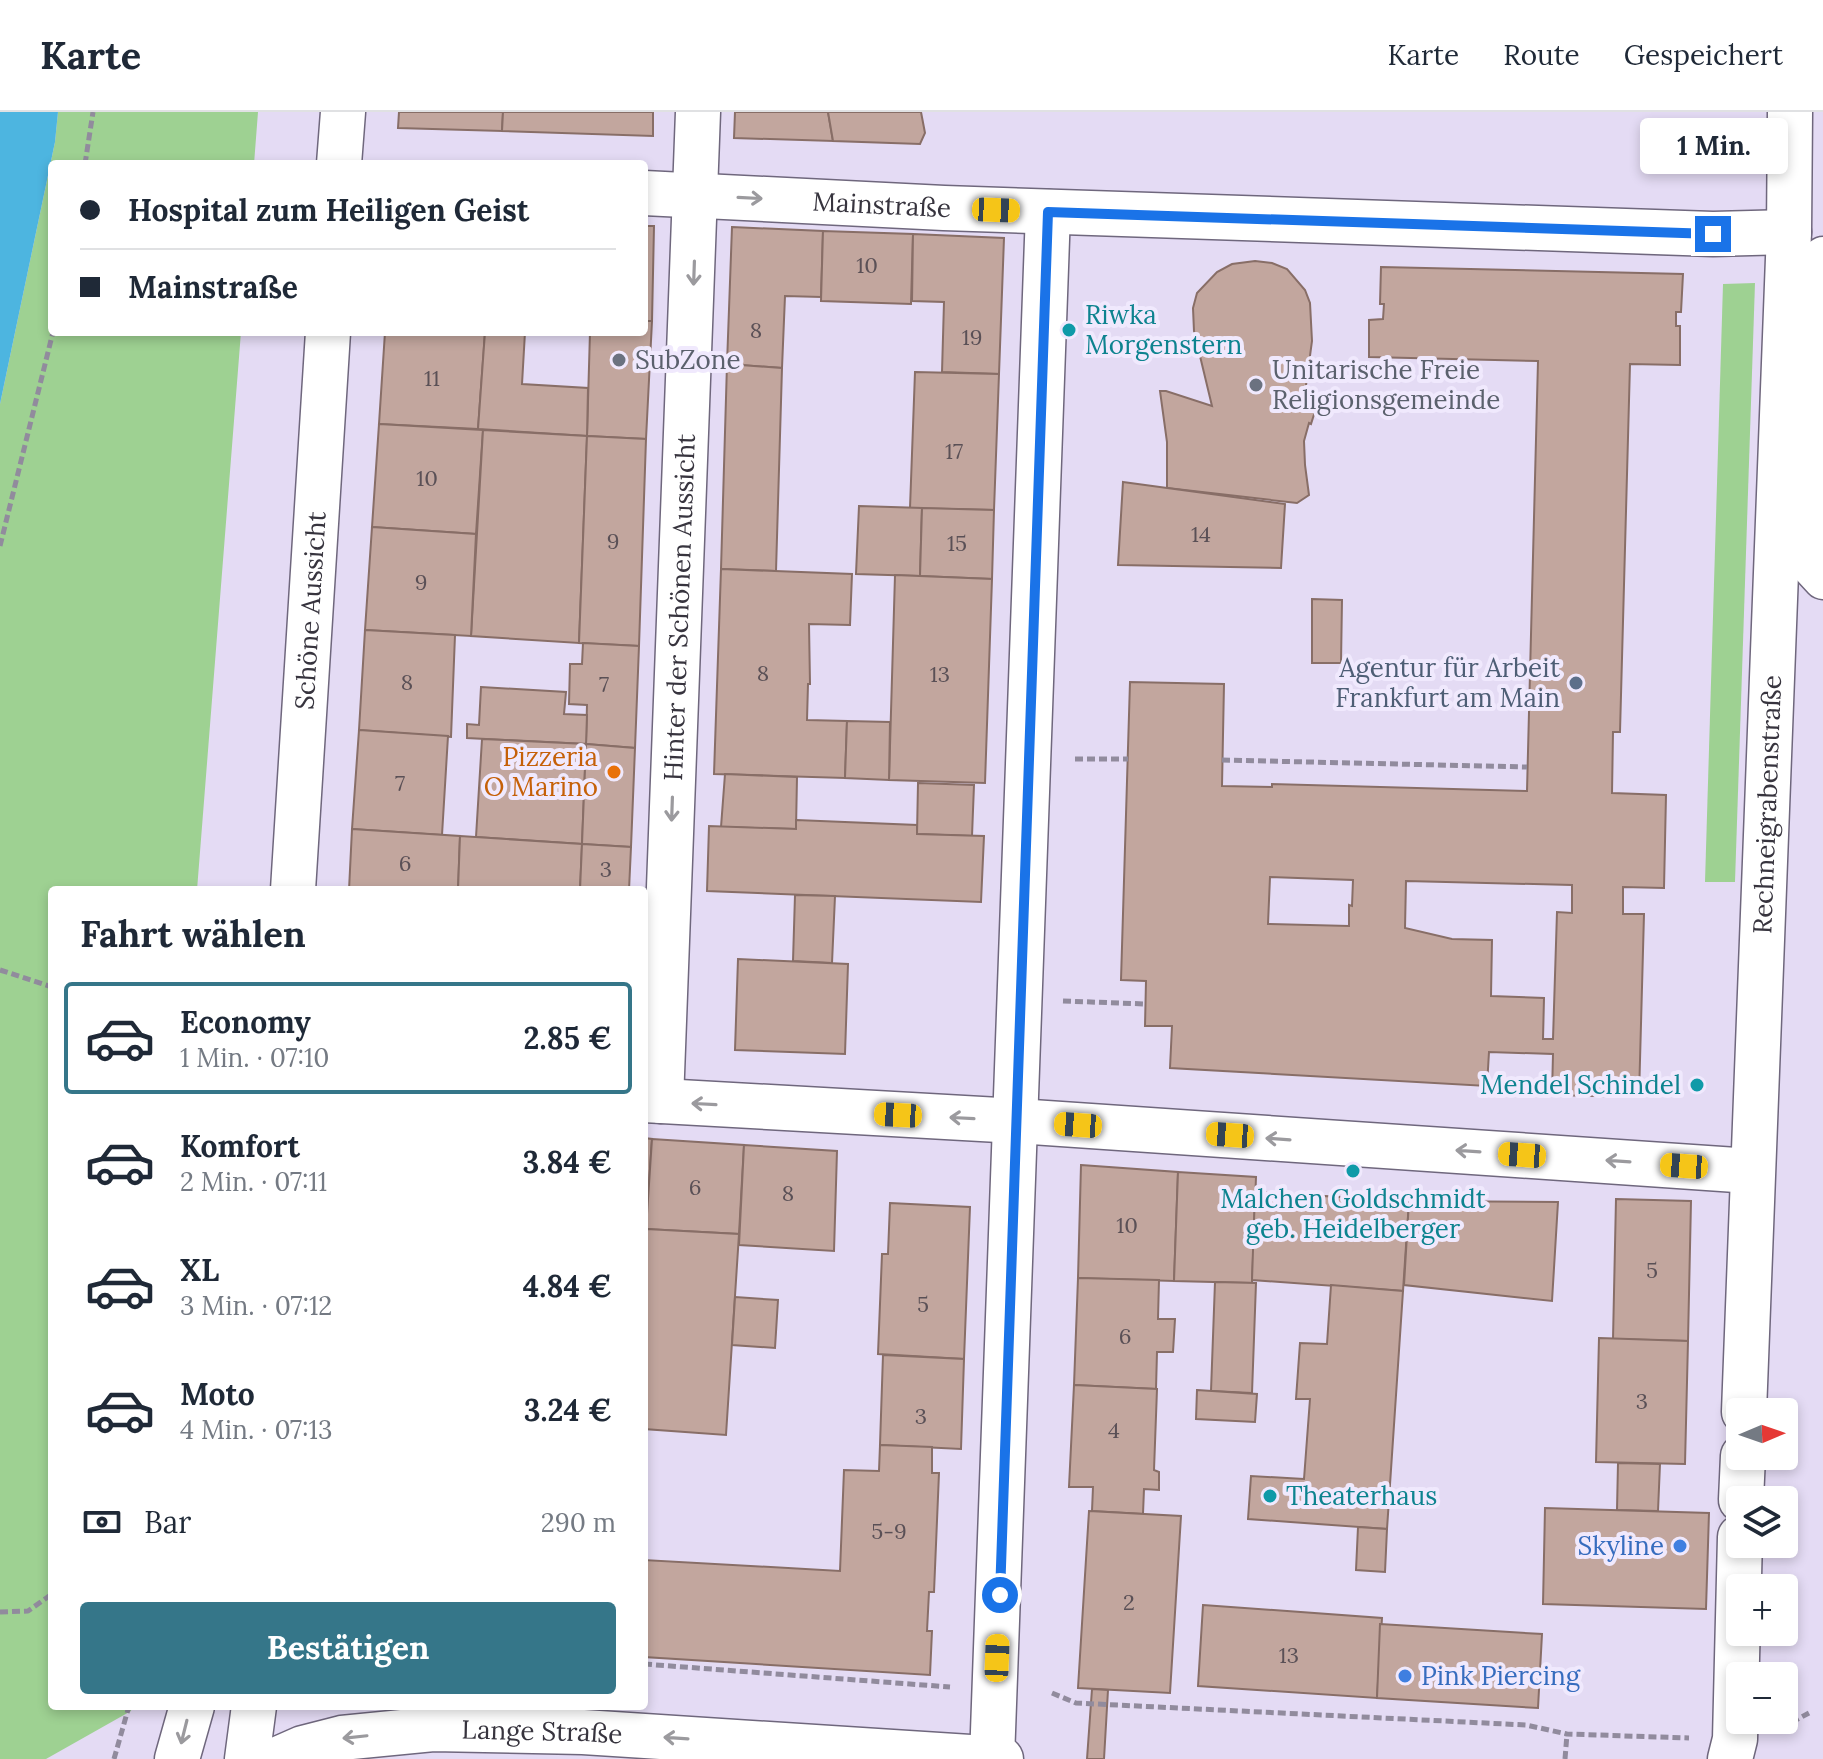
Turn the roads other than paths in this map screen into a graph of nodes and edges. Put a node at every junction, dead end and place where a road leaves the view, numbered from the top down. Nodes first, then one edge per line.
1 (343, 112) edge
2 (698, 112) edge
3 (1790, 112) edge
4 (339, 160) edge
5 (648, 193) edge
6 (697, 195) junction
7 (1048, 212) junction
8 (1812, 241) edge
9 (328, 336) edge
10 (1823, 580) edge
11 (293, 886) edge
12 (652, 1101) edge
13 (1017, 1121) junction
14 (1751, 1171) junction
15 (1744, 1398) edge
16 (1739, 1558) edge
17 (191, 1710) edge
18 (253, 1710) edge
19 (1733, 1749) edge
20 (177, 1759) edge
21 (247, 1759) edge
22 (278, 1759) edge
23 (992, 1759) edge
24 (1001, 1759) edge

1 - 4 street
2 - 6 street, Hinter der Schönen Aussicht
3 - 8 street, Rechneigrabenstraße
5 - 6 street, Mainstraße
6 -> 7 street, Mainstraße
6 -> 12 street, Hinter der Schönen Aussicht
7 - 8 street, Mainstraße
7 - 13 street
8 - 10 street
8 - 14 street, Rechneigrabenstraße
9 - 11 street, Schöne Aussicht
13 -> 12 street
14 -> 13 street
13 - 23 street
14 - 15 street, Rechneigrabenstraße
16 - 19 street
17 -> 20 street
18 - 21 street
23 -> 22 street, Lange Straße
23 - 24 street, Lange Straße

